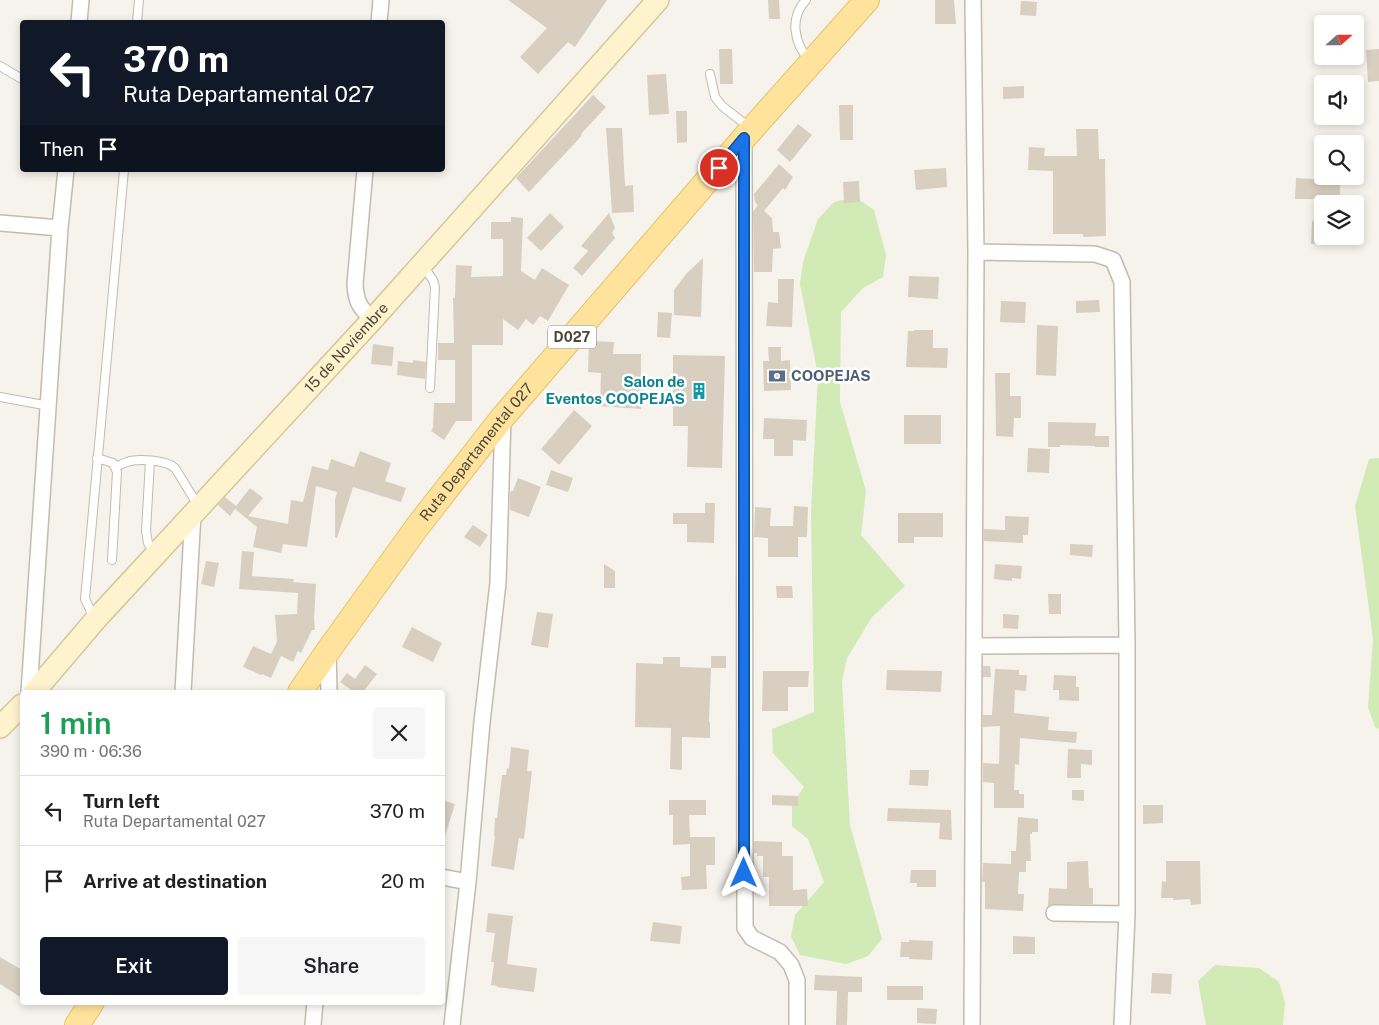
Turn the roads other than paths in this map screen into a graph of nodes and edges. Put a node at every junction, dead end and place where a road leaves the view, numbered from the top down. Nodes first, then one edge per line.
1 (81, 0) edge
2 (140, 0) edge
3 (381, 0) edge
4 (658, 0) edge
5 (867, 0) edge
6 (973, 0) edge
7 (804, 1) edge
8 (79, 20) edge
9 (137, 20) edge
10 (379, 20) edge
11 (812, 62) junction
12 (0, 66) edge
13 (710, 74) dead end
14 (20, 78) edge
15 (748, 134) junction
16 (66, 172) edge
17 (124, 172) edge
18 (365, 172) edge
19 (0, 223) edge
20 (60, 228) junction
21 (976, 252) junction
22 (422, 264) junction
23 (373, 319) junction
24 (430, 388) dead end
25 (0, 396) edge
26 (48, 406) junction
27 (503, 417) junction
28 (96, 458) junction
29 (150, 461) junction
30 (116, 467) junction
31 (196, 510) junction
32 (156, 554) junction
33 (112, 560) dead end
34 (97, 618) junction
35 (1127, 645) junction
36 (975, 646) junction
37 (328, 651) junction
38 (29, 690) edge
39 (36, 690) edge
40 (183, 690) edge
41 (301, 690) edge
42 (329, 690) edge
43 (20, 707) edge
44 (0, 728) edge
45 (445, 878) edge
46 (468, 882) junction
47 (1054, 913) dead end
48 (1127, 914) junction
49 (90, 1005) edge
50 (315, 1005) edge
51 (77, 1025) edge
52 (313, 1025) edge
53 (452, 1025) edge
54 (797, 1025) edge
55 (972, 1025) edge
56 (1122, 1025) edge

1 - 8 street
2 - 9 lane
3 - 10 street
4 - 22 street, 15 de Noviembre
5 - 11 main road, Ruta Departamental 027 / D027
6 - 21 street
7 - 11 lane
11 - 15 main road, Ruta Departamental 027 / D027
12 - 14 lane
13 - 15 lane
15 - 27 main road, Ruta Departamental 027 / D027
15 - 54 street
16 - 20 street
17 - 28 lane
18 - 23 street
19 - 20 street
20 - 26 street
21 - 35 street
21 - 36 street
22 - 23 street, 15 de Noviembre
22 - 24 lane
23 - 31 street, 15 de Noviembre
25 - 26 lane
26 - 38 street
27 - 37 main road, Ruta Departamental 027 / D027
27 - 46 street
28 - 30 lane
28 - 34 lane
29 - 30 lane
29 - 31 lane
29 - 32 lane
30 - 33 lane
31 - 32 street, 15 de Noviembre
31 - 40 street
32 - 34 street, 15 de Noviembre
34 - 39 street, 15 de Noviembre
35 - 36 street
35 - 48 street
36 - 55 street
37 - 41 main road, Ruta Departamental 027 / D027
37 - 42 street
43 - 44 street
45 - 46 street
46 - 53 street
47 - 48 street
48 - 56 street
49 - 51 main road
50 - 52 street

